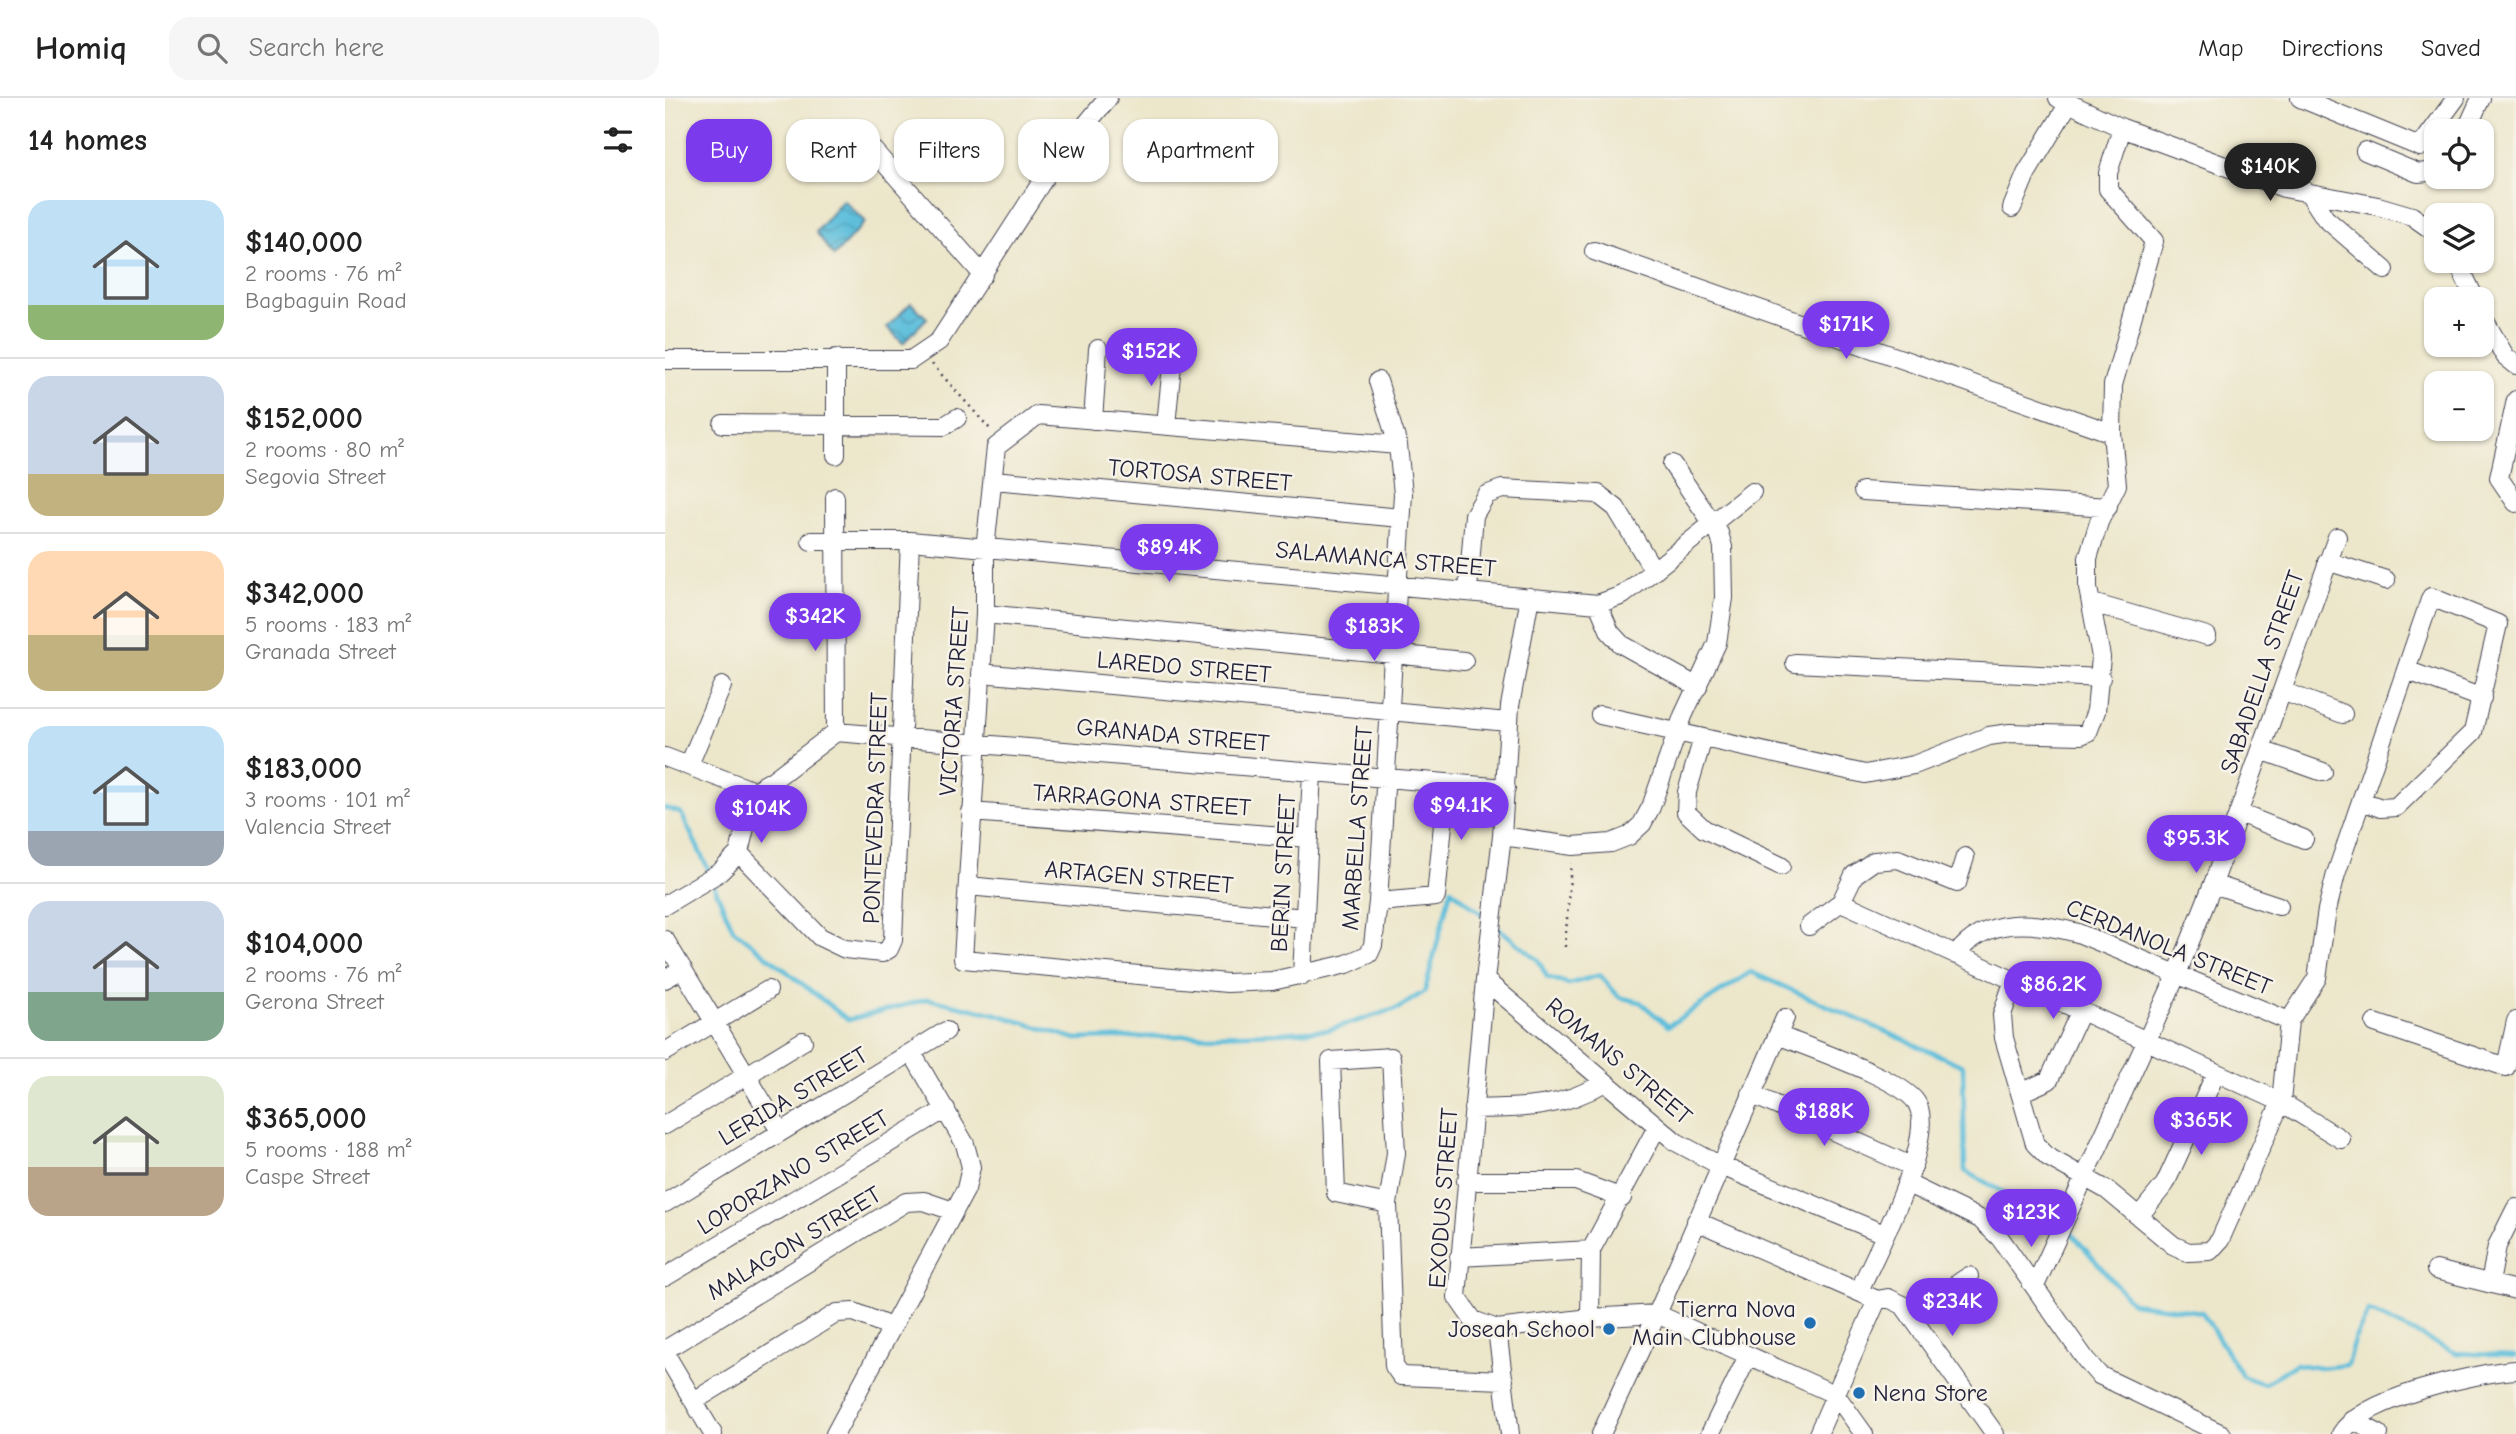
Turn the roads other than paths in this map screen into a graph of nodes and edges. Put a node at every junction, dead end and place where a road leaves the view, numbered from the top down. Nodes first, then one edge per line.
1 (2300, 98) edge
2 (2456, 98) edge
3 (2481, 98) edge
4 (1105, 99) edge
5 (2063, 101) edge
6 (2471, 119) edge
7 (2122, 128) junction
8 (2365, 151) dead end
9 (880, 158) edge
10 (2424, 172) edge
11 (2308, 192) junction
12 (2013, 208) dead end
13 (2424, 224) edge
14 (1594, 251) dead end
15 (2385, 271) dead end
16 (983, 275) junction
17 (2494, 337) edge
18 (1098, 349) dead end
19 (1173, 355) dead end
20 (836, 358) junction
21 (665, 360) edge
22 (2516, 365) edge
23 (1378, 381) dead end
24 (2516, 400) edge
25 (957, 418) dead end
26 (1093, 420) junction
27 (723, 424) dead end
28 (1166, 425) junction
29 (836, 426) junction
30 (2112, 433) junction
31 (1398, 445) junction
32 (836, 455) dead end
33 (1672, 464) dead end
34 (994, 480) junction
35 (1863, 491) dead end
36 (1752, 492) dead end
37 (835, 497) dead end
38 (2516, 503) edge
39 (2108, 507) junction
40 (1401, 518) junction
41 (1713, 522) junction
42 (2337, 537) dead end
43 (811, 541) dead end
44 (910, 541) junction
45 (833, 543) junction
46 (985, 549) junction
47 (2327, 561) junction
48 (1654, 570) junction
49 (2386, 580) dead end
50 (1397, 584) junction
51 (1468, 590) junction
52 (1530, 597) junction
53 (2092, 603) junction
54 (1598, 604) junction
55 (985, 614) junction
56 (2207, 636) dead end
57 (1393, 654) junction
58 (1464, 661) dead end
59 (1795, 663) dead end
60 (2406, 670) junction
61 (981, 673) junction
62 (2101, 678) junction
63 (722, 686) dead end
64 (1698, 687) junction
65 (2282, 691) junction
66 (2482, 698) junction
67 (1391, 712) junction
68 (2343, 714) dead end
69 (1600, 715) dead end
70 (1508, 722) junction
71 (836, 732) junction
72 (1678, 733) junction
73 (902, 738) junction
74 (1703, 738) junction
75 (976, 744) junction
76 (2260, 750) junction
77 (665, 757) edge
78 (689, 765) junction
79 (1313, 772) junction
80 (2323, 772) dead end
81 (1386, 778) junction
82 (1447, 783) junction
83 (1506, 788) junction
84 (754, 791) junction
85 (2362, 801) junction
86 (971, 812) junction
87 (2239, 813) junction
88 (1502, 836) junction
89 (1309, 838) junction
90 (2304, 839) dead end
91 (739, 853) junction
92 (1965, 857) dead end
93 (1781, 866) dead end
94 (2213, 884) junction
95 (968, 886) junction
96 (1378, 902) junction
97 (1841, 902) junction
98 (665, 905) edge
99 (2279, 906) dead end
100 (1305, 918) junction
101 (1809, 926) dead end
102 (665, 940) edge
103 (1956, 955) junction
104 (963, 959) joint
105 (683, 969) junction
106 (2177, 974) junction
107 (1302, 976) junction
108 (665, 979) edge
109 (1485, 980) junction
110 (2013, 982) junction
111 (768, 990) dead end
112 (2080, 1012) junction
113 (1785, 1018) dead end
114 (2289, 1021) junction
115 (2516, 1021) edge
116 (715, 1023) junction
117 (2375, 1023) dead end
118 (946, 1031) dead end
119 (1778, 1035) junction
120 (803, 1041) dead end
121 (2146, 1041) junction
122 (665, 1052) edge
123 (912, 1053) junction
124 (2216, 1073) junction
125 (748, 1077) junction
126 (1603, 1083) junction
127 (2020, 1093) junction
128 (1751, 1094) junction
129 (2281, 1102) junction
130 (946, 1109) junction
131 (1473, 1109) junction
132 (665, 1125) edge
133 (1657, 1127) junction
134 (780, 1131) junction
135 (2341, 1139) dead end
136 (1719, 1165) junction
137 (1910, 1175) junction
138 (2084, 1176) junction
139 (1466, 1181) junction
140 (1622, 1198) junction
141 (665, 1203) edge
142 (1388, 1204) junction
143 (2516, 1208) edge
144 (953, 1211) junction
145 (2140, 1215) junction
146 (1696, 1221) junction
147 (1884, 1234) junction
148 (1591, 1250) junction
149 (1459, 1257) junction
150 (2436, 1270) dead end
151 (1969, 1276) dead end
152 (665, 1277) edge
153 (2490, 1283) junction
154 (2035, 1286) junction
155 (2516, 1290) edge
156 (1859, 1292) junction
157 (1877, 1300) junction
158 (1657, 1314) junction
159 (1912, 1314) junction
160 (1590, 1318) junction
161 (891, 1327) junction
162 (1497, 1329) junction
163 (665, 1351) edge
164 (1748, 1356) junction
165 (2516, 1370) edge
166 (1504, 1380) junction
167 (1836, 1395) junction
168 (694, 1401) junction
169 (2347, 1427) edge
170 (713, 1434) edge
171 (835, 1434) edge
172 (1510, 1434) edge
173 (1601, 1434) edge
174 (1710, 1434) edge
175 (1818, 1434) edge
176 (1864, 1434) edge
177 (1995, 1434) edge
178 (2222, 1434) edge
179 (2379, 1434) edge

1 - 2 street
3 - 6 street
4 - 16 street
5 - 7 street
5 - 12 street
7 - 11 street
7 - 30 street
8 - 10 street
9 - 16 street
11 - 13 street
11 - 15 street
14 - 30 street
16 - 20 street
17 - 22 street
18 - 26 street
19 - 28 street
20 - 21 street
20 - 29 street
23 - 31 street, MARBELLA STREET
24 - 38 street
25 - 29 street
26 - 28 street
26 - 34 street, VICTORIA STREET
27 - 29 street
28 - 31 street
29 - 32 street
30 - 39 street
31 - 40 street, MARBELLA STREET
33 - 41 street
34 - 40 street, TORTOSA STREET
34 - 46 street, VICTORIA STREET
35 - 39 street
36 - 41 street
37 - 45 street
39 - 53 street
40 - 50 street, MARBELLA STREET
41 - 48 street
41 - 64 street
42 - 47 street, SABADELLA STREET
43 - 45 street, SALAMANCA STREET
44 - 45 street, SALAMANCA STREET
44 - 46 street, SALAMANCA STREET
44 - 73 street, PONTEVEDRA STREET
45 - 71 street
46 - 50 street, SALAMANCA STREET
46 - 55 street, VICTORIA STREET
47 - 49 street
47 - 65 street, SABADELLA STREET
48 - 51 street
48 - 54 street
50 - 51 street, SALAMANCA STREET
50 - 57 street, MARBELLA STREET
51 - 52 street, SALAMANCA STREET
52 - 54 street, SALAMANCA STREET
52 - 70 street, EXODUS STREET
53 - 56 street
53 - 62 street
54 - 64 street
55 - 57 street
55 - 61 street, VICTORIA STREET
57 - 58 street
57 - 67 street, MARBELLA STREET
59 - 62 street
60 - 66 street
60 - 66 street
60 - 85 street
61 - 67 street, LAREDO STREET
61 - 75 street, VICTORIA STREET
62 - 74 street
63 - 78 street
64 - 72 street
65 - 68 street
65 - 76 street, SABADELLA STREET
66 - 85 street
67 - 70 street, LAREDO STREET
67 - 81 street, MARBELLA STREET
69 - 72 street
70 - 83 street, EXODUS STREET
71 - 73 street, GRANADA STREET
71 - 84 street
72 - 74 street
72 - 88 street
73 - 75 street, GRANADA STREET
73 - 91 street, PONTEVEDRA STREET
74 - 93 street
75 - 79 street, GRANADA STREET
75 - 86 street, VICTORIA STREET
76 - 80 street
76 - 87 street, SABADELLA STREET
77 - 78 street
78 - 84 street
79 - 81 street, GRANADA STREET
79 - 89 street, BERIN STREET
81 - 82 street, GRANADA STREET
81 - 96 street, MARBELLA STREET
82 - 83 street, GRANADA STREET
82 - 96 street
83 - 88 street, EXODUS STREET
84 - 91 street
85 - 114 street
86 - 89 street, TARRAGONA STREET
86 - 95 street, VICTORIA STREET
87 - 90 street
87 - 94 street, SABADELLA STREET
88 - 109 street, EXODUS STREET
89 - 100 street, BERIN STREET
91 - 98 street
92 - 97 street
94 - 99 street
94 - 106 street, SABADELLA STREET
95 - 100 street, ARTAGEN STREET
95 - 104 street, VICTORIA STREET
96 - 107 street, MARBELLA STREET
97 - 101 street
97 - 103 street
100 - 107 street, BERIN STREET
102 - 105 street
103 - 106 street, CERDANOLA STREET
103 - 110 street
104 - 107 street, MARBELLA STREET
105 - 108 street
105 - 116 street
106 - 114 street, CERDANOLA STREET
106 - 121 street, SABADELLA STREET
109 - 126 street, ROMANS STREET
109 - 131 street, EXODUS STREET
110 - 112 street
110 - 127 street
111 - 116 street
112 - 121 street
112 - 127 street
113 - 119 street
114 - 129 street
115 - 117 street
116 - 122 street
116 - 125 street
118 - 123 street, LERIDA STREET
119 - 128 street
119 - 137 street
120 - 125 street
121 - 124 street
121 - 138 street, SABADELLA STREET
123 - 130 street
123 - 134 street, LERIDA STREET
124 - 129 street
124 - 145 street
125 - 132 street
125 - 134 street
126 - 131 street
126 - 133 street, ROMANS STREET
127 - 138 street
128 - 136 street
128 - 137 street
129 - 135 street
129 - 145 street
130 - 144 street
130 - 152 street, LOPORZANO STREET
131 - 139 street, EXODUS STREET
133 - 136 street, ROMANS STREET
133 - 140 street
134 - 141 street, LERIDA STREET
136 - 146 street
136 - 147 street, ROMANS STREET
137 - 147 street
137 - 154 street
138 - 145 street
138 - 154 street, SABADELLA STREET
139 - 140 street
139 - 149 street, EXODUS STREET
140 - 148 street
142 - 142 street
142 - 166 street
143 - 153 street
144 - 161 street
144 - 163 street, MALAGON STREET
146 - 156 street
146 - 158 street
147 - 156 street
148 - 149 street
148 - 160 street
149 - 162 street, EXODUS STREET
150 - 153 street
151 - 159 street
153 - 155 street
154 - 178 street
156 - 157 street
157 - 159 street
157 - 167 street
158 - 160 street
158 - 164 street
158 - 173 street
159 - 177 street
160 - 162 street
161 - 168 street
161 - 171 street
162 - 166 street
163 - 168 street, MALAGON STREET
164 - 167 street
164 - 174 street
165 - 169 street
166 - 172 street
167 - 175 street
167 - 176 street
168 - 170 street, MALAGON STREET
169 - 179 street

